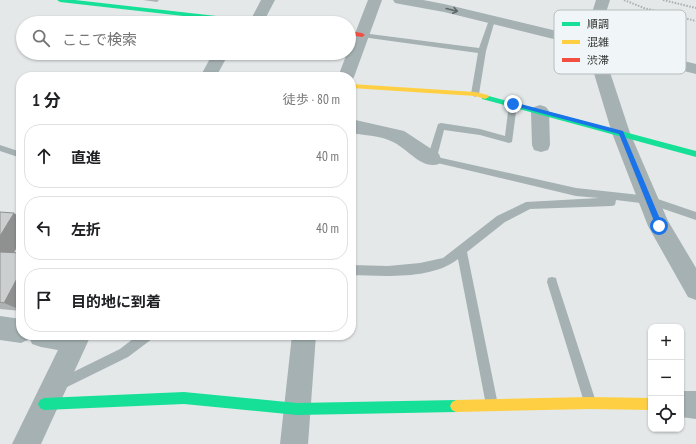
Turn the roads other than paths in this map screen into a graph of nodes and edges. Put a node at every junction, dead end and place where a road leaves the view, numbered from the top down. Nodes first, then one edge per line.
1 (60, 0) edge
2 (268, 0) edge
3 (375, 0) edge
4 (400, 0) edge
5 (603, 0) edge
6 (122, 3) edge
7 (599, 10) edge
8 (201, 16) edge
9 (261, 16) edge
10 (492, 20) junction
11 (356, 32) edge
12 (356, 34) edge
13 (554, 35) edge
14 (482, 51) junction
15 (217, 60) edge
16 (350, 60) edge
17 (686, 67) edge
18 (696, 69) edge
19 (211, 72) edge
20 (347, 72) edge
21 (603, 74) edge
22 (356, 86) edge
23 (475, 94) junction
24 (513, 104) junction
25 (540, 111) junction
26 (356, 127) edge
27 (621, 132) junction
28 (541, 144) dead end
29 (0, 148) edge
30 (16, 154) edge
31 (696, 154) edge
32 (432, 159) junction
33 (649, 200) junction
34 (696, 216) edge
35 (461, 249) junction
36 (356, 270) edge
37 (552, 282) dead end
38 (696, 290) edge
39 (0, 328) edge
40 (16, 330) edge
41 (77, 340) edge
42 (141, 340) edge
43 (304, 340) edge
44 (48, 396) junction
45 (590, 403) junction
46 (648, 404) edge
47 (684, 404) edge
48 (696, 404) edge
49 (492, 405) junction
50 (298, 409) junction
51 (26, 444) edge
52 (294, 444) edge

1 - 6 street
2 - 9 street
3 - 11 street
4 -> 10 street
5 - 7 street
6 - 8 street
10 - 13 street
10 - 14 lane
12 - 14 lane
14 - 23 lane
15 - 19 street
16 - 20 street
17 - 18 street
21 - 27 street
22 - 23 street
23 - 24 street
24 - 25 street
24 - 32 lane
25 - 27 street
25 - 28 street
26 - 32 street
27 - 31 street
27 - 33 street
29 - 30 lane
32 - 33 lane
33 - 34 lane
33 - 35 lane
33 - 38 street
35 - 36 lane
35 - 49 lane
37 - 45 lane
39 - 40 street
41 - 44 street
42 - 44 lane
43 - 50 street
44 - 50 street
44 - 51 street
45 - 46 street
45 - 49 street
47 - 48 street
49 - 50 street
50 - 52 street

